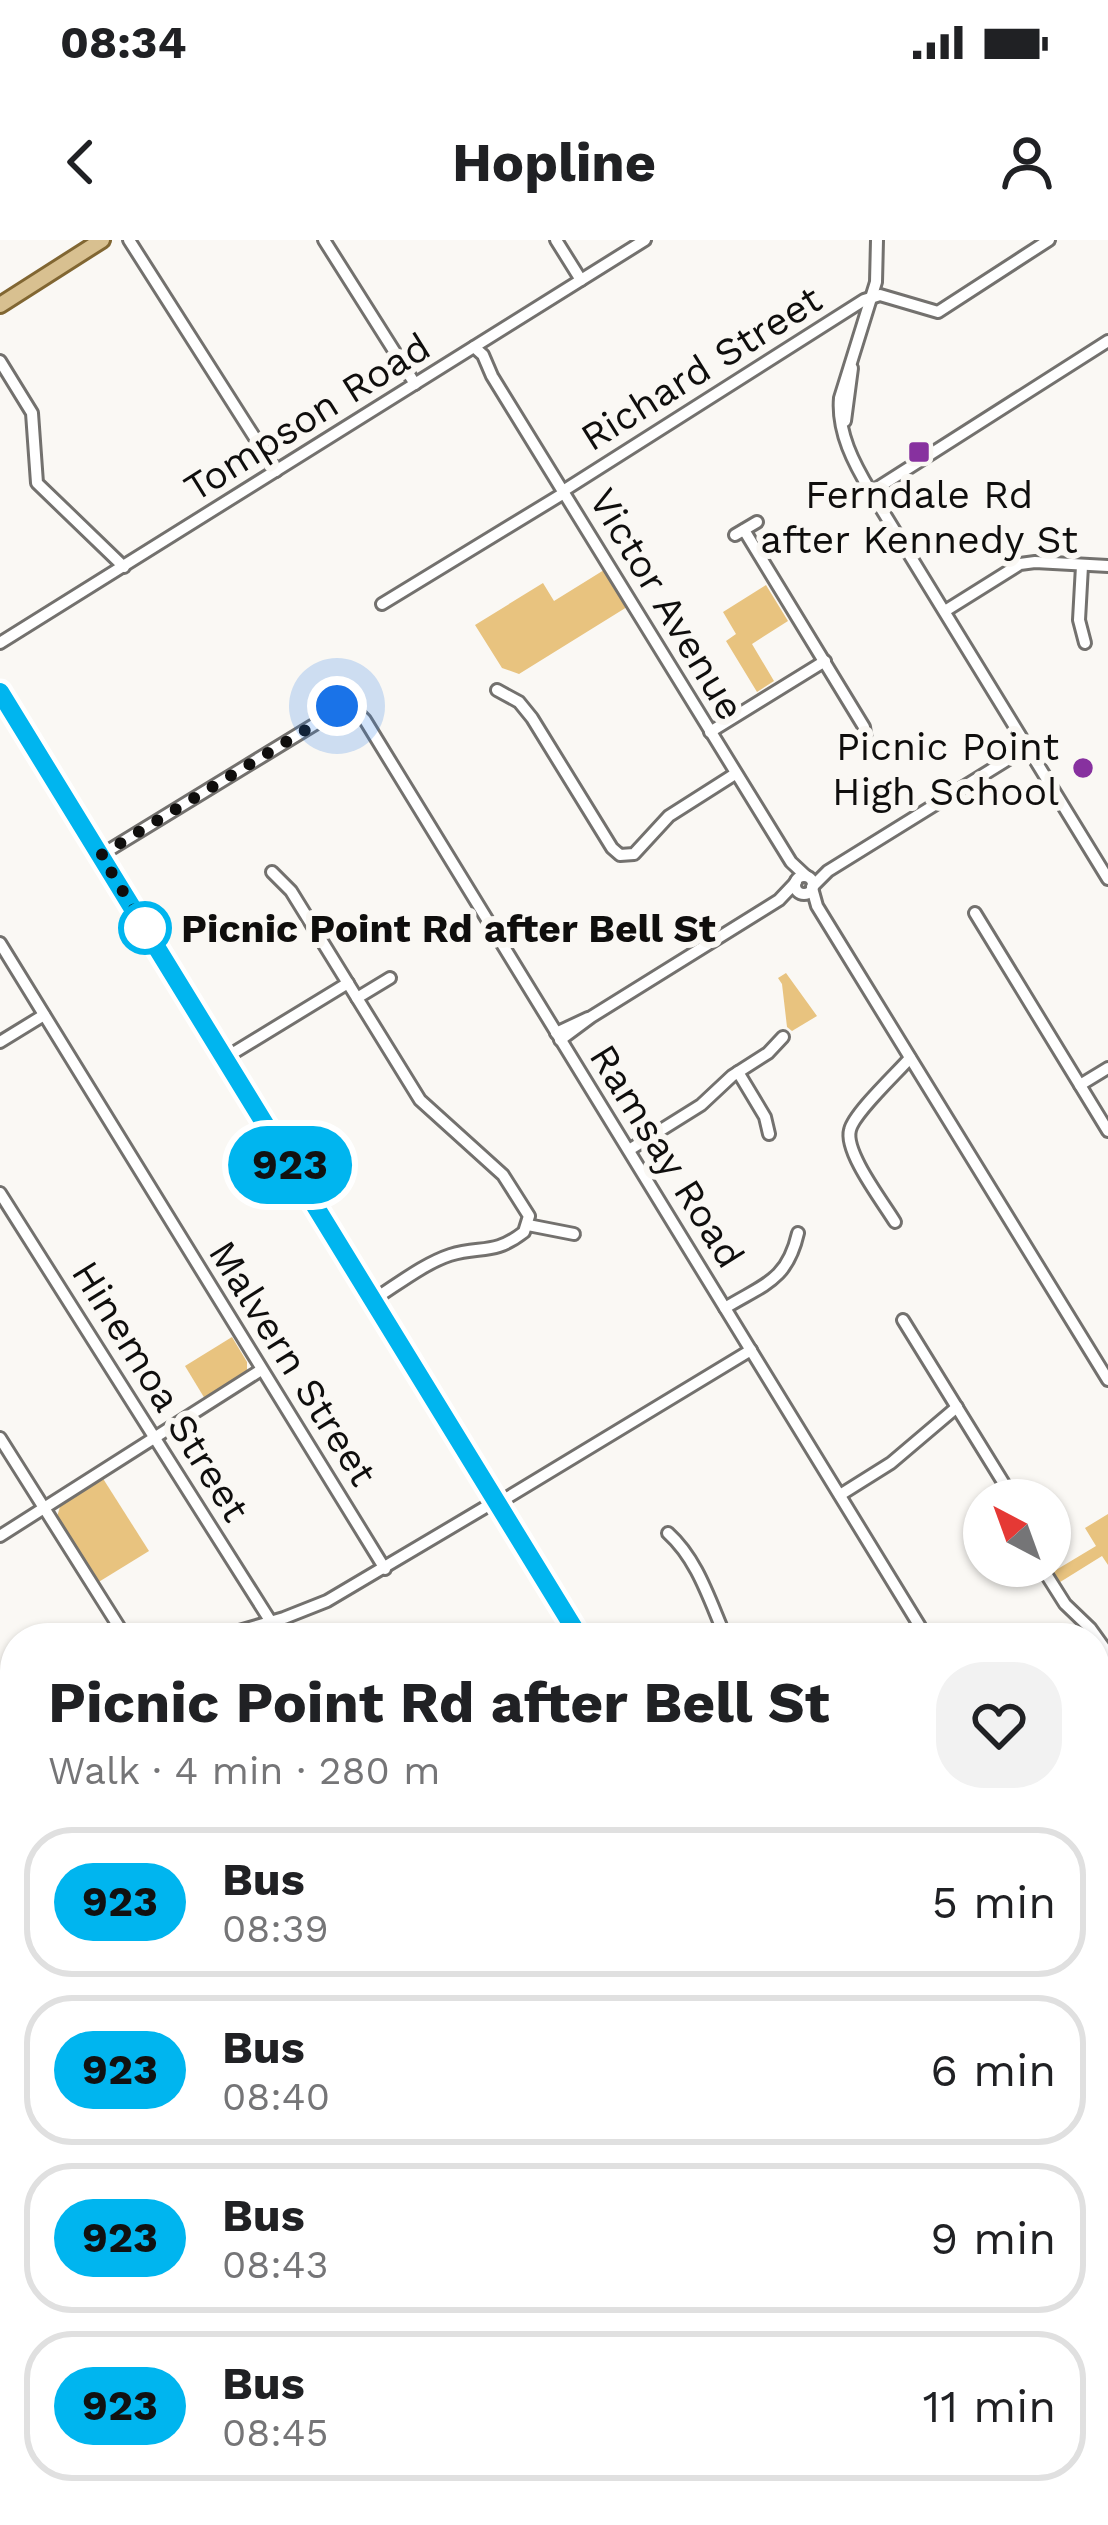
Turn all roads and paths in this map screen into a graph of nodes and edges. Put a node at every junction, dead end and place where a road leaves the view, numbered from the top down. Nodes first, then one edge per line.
1 (102, 240) edge
2 (129, 240) edge
3 (324, 240) edge
4 (556, 240) edge
5 (645, 240) edge
6 (877, 240) edge
7 (1049, 240) edge
8 (581, 280) junction
9 (2, 298) edge
10 (872, 298) junction
11 (1108, 341) edge
12 (474, 347) junction
13 (0, 361) edge
14 (415, 384) junction
15 (276, 471) junction
16 (563, 492) junction
17 (871, 492) junction
18 (757, 522) dead end
19 (1082, 566) junction
20 (1108, 566) edge
21 (124, 567) junction
22 (382, 604) dead end
23 (945, 611) junction
24 (0, 643) edge
25 (1085, 644) dead end
26 (825, 662) junction
27 (497, 689) dead end
28 (0, 692) edge
29 (710, 732) junction
30 (866, 740) dead end
31 (1028, 746) junction
32 (735, 774) junction
33 (101, 855) junction
34 (620, 855) junction
35 (611, 868) dead end
36 (272, 872) dead end
37 (1108, 879) edge
38 (804, 885) junction
39 (975, 914) dead end
40 (0, 943) edge
41 (390, 978) dead end
42 (348, 983) junction
43 (357, 998) junction
44 (44, 1015) junction
45 (558, 1036) junction
46 (782, 1037) dead end
47 (0, 1042) edge
48 (225, 1058) junction
49 (910, 1058) junction
50 (1108, 1068) edge
51 (738, 1072) junction
52 (1080, 1085) junction
53 (1108, 1131) edge
54 (769, 1134) dead end
55 (628, 1150) junction
56 (0, 1192) edge
57 (896, 1222) dead end
58 (528, 1225) junction
59 (798, 1233) dead end
60 (574, 1234) dead end
61 (373, 1300) junction
62 (725, 1308) junction
63 (903, 1320) dead end
64 (751, 1350) junction
65 (261, 1370) junction
66 (1108, 1380) edge
67 (957, 1407) junction
68 (0, 1438) edge
69 (155, 1438) junction
70 (1001, 1479) edge
71 (840, 1495) junction
72 (497, 1502) junction
73 (44, 1508) junction
74 (668, 1534) dead end
75 (0, 1536) edge
76 (385, 1569) junction
77 (1054, 1587) edge
78 (271, 1622) junction
79 (117, 1623) edge
80 (268, 1623) edge
81 (571, 1623) edge
82 (719, 1623) edge
83 (918, 1623) edge
84 (1085, 1623) edge

1 - 9 main road
2 - 15 street
3 - 14 street
4 - 8 street
5 - 8 street, Tompson Road
6 - 10 street
7 - 10 street
8 - 12 street, Tompson Road
10 - 16 street, Richard Street
10 - 17 street
11 - 17 street
12 - 14 street, Tompson Road
12 - 16 street, Victor Avenue
13 - 21 street
14 - 15 street, Tompson Road
15 - 21 street, Tompson Road
16 - 22 street, Richard Street
16 - 29 street, Victor Avenue
17 - 23 street
18 - 26 street
19 - 20 street
19 - 23 street
19 - 25 street
21 - 24 street, Tompson Road
23 - 31 street
26 - 29 street
26 - 30 street
27 - 34 street
28 - 33 street
29 - 32 street, Victor Avenue
31 - 37 street
31 - 38 street
32 - 34 street
32 - 38 street, Victor Avenue
33 - 45 street, Ramsay Road
33 - 48 street
34 - 35 street
36 - 42 street
38 - 45 street
38 - 49 street, Victor Avenue
39 - 52 street
40 - 44 street, Malvern Street
41 - 43 street
42 - 43 street
42 - 48 street
43 - 58 street
44 - 47 street
44 - 65 street, Malvern Street
45 - 55 street, Ramsay Road
46 - 51 street
48 - 61 street
49 - 57 street
49 - 66 street, Victor Avenue
50 - 52 street
51 - 54 street
51 - 55 street
52 - 53 street
55 - 62 street, Ramsay Road
56 - 69 street, Hinemoa Street
58 - 60 street
58 - 61 street
59 - 62 street
61 - 72 street
62 - 64 street, Ramsay Road
63 - 67 street
64 - 71 street, Ramsay Road
64 - 72 street
65 - 69 street
65 - 76 street, Malvern Street
67 - 70 street
67 - 71 street
68 - 73 street
69 - 73 street
69 - 78 street, Hinemoa Street
71 - 83 street, Ramsay Road
72 - 76 street
72 - 81 street
73 - 75 street
73 - 79 street
74 - 82 street
76 - 78 street
77 - 84 street
78 - 80 street

